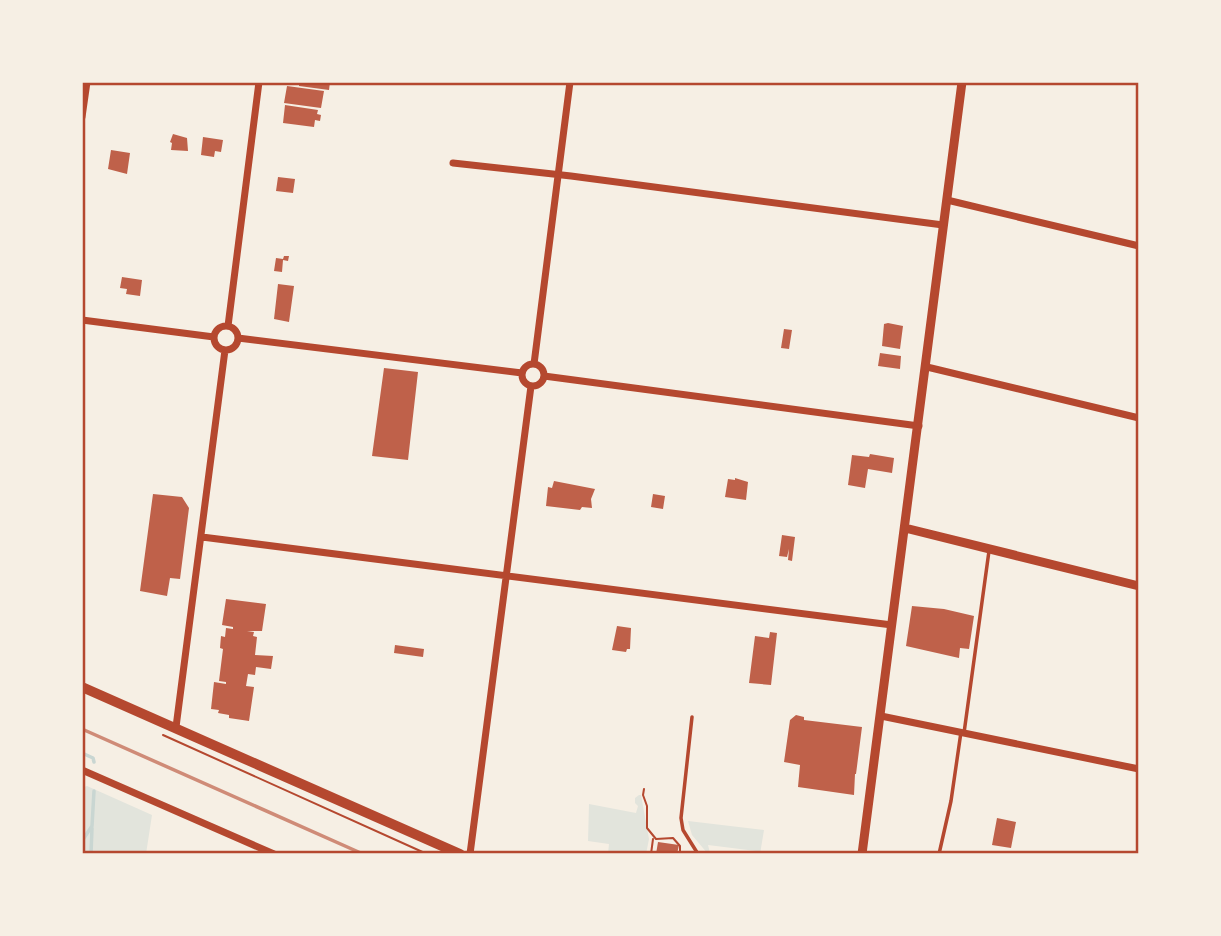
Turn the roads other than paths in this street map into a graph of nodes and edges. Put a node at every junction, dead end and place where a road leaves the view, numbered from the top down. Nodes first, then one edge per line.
1 (87, 82) edge
2 (259, 82) edge
3 (570, 82) edge
4 (962, 82) edge
5 (82, 117) edge
6 (453, 163) dead end
7 (558, 174) junction
8 (947, 200) junction
9 (943, 225) junction
10 (1139, 246) edge
11 (82, 320) edge
12 (228, 326) junction
13 (214, 337) junction
14 (238, 338) junction
15 (225, 350) junction
16 (534, 364) junction
17 (927, 366) junction
18 (522, 373) junction
19 (544, 376) junction
20 (531, 386) junction
21 (1139, 418) edge
22 (919, 426) junction
23 (905, 528) junction
24 (201, 537) junction
25 (989, 549) junction
26 (505, 576) junction
27 (1139, 586) edge
28 (892, 625) junction
29 (82, 687) edge
30 (881, 716) junction
31 (692, 717) dead end
32 (176, 727) junction
33 (962, 732) junction
34 (1139, 769) edge
35 (82, 770) edge
36 (274, 854) edge
37 (460, 854) edge
38 (470, 854) edge
39 (698, 854) edge
40 (863, 854) edge
41 (939, 854) edge

1 - 5 street
2 - 12 street
3 - 7 street
4 - 8 street
6 - 7 street
7 - 9 street
7 - 16 street
8 - 9 street
8 - 10 street
9 - 17 street
11 - 13 street
12 - 13 street
12 - 14 street
13 - 15 street
14 - 15 street
14 - 18 street
15 - 24 street
16 - 18 street
16 - 19 street
17 - 21 street
17 - 22 street
18 - 20 street
19 - 20 street
19 - 22 street
20 - 26 street
22 - 23 street
23 - 25 street
23 - 28 street
24 - 26 street
24 - 32 street
25 - 27 street
25 - 33 lane
26 - 28 street
26 - 38 street
28 - 30 street
29 - 32 main road
30 - 33 street
30 - 40 street
31 - 39 lane
32 - 37 main road
33 - 34 street
33 - 41 lane
35 - 36 street

